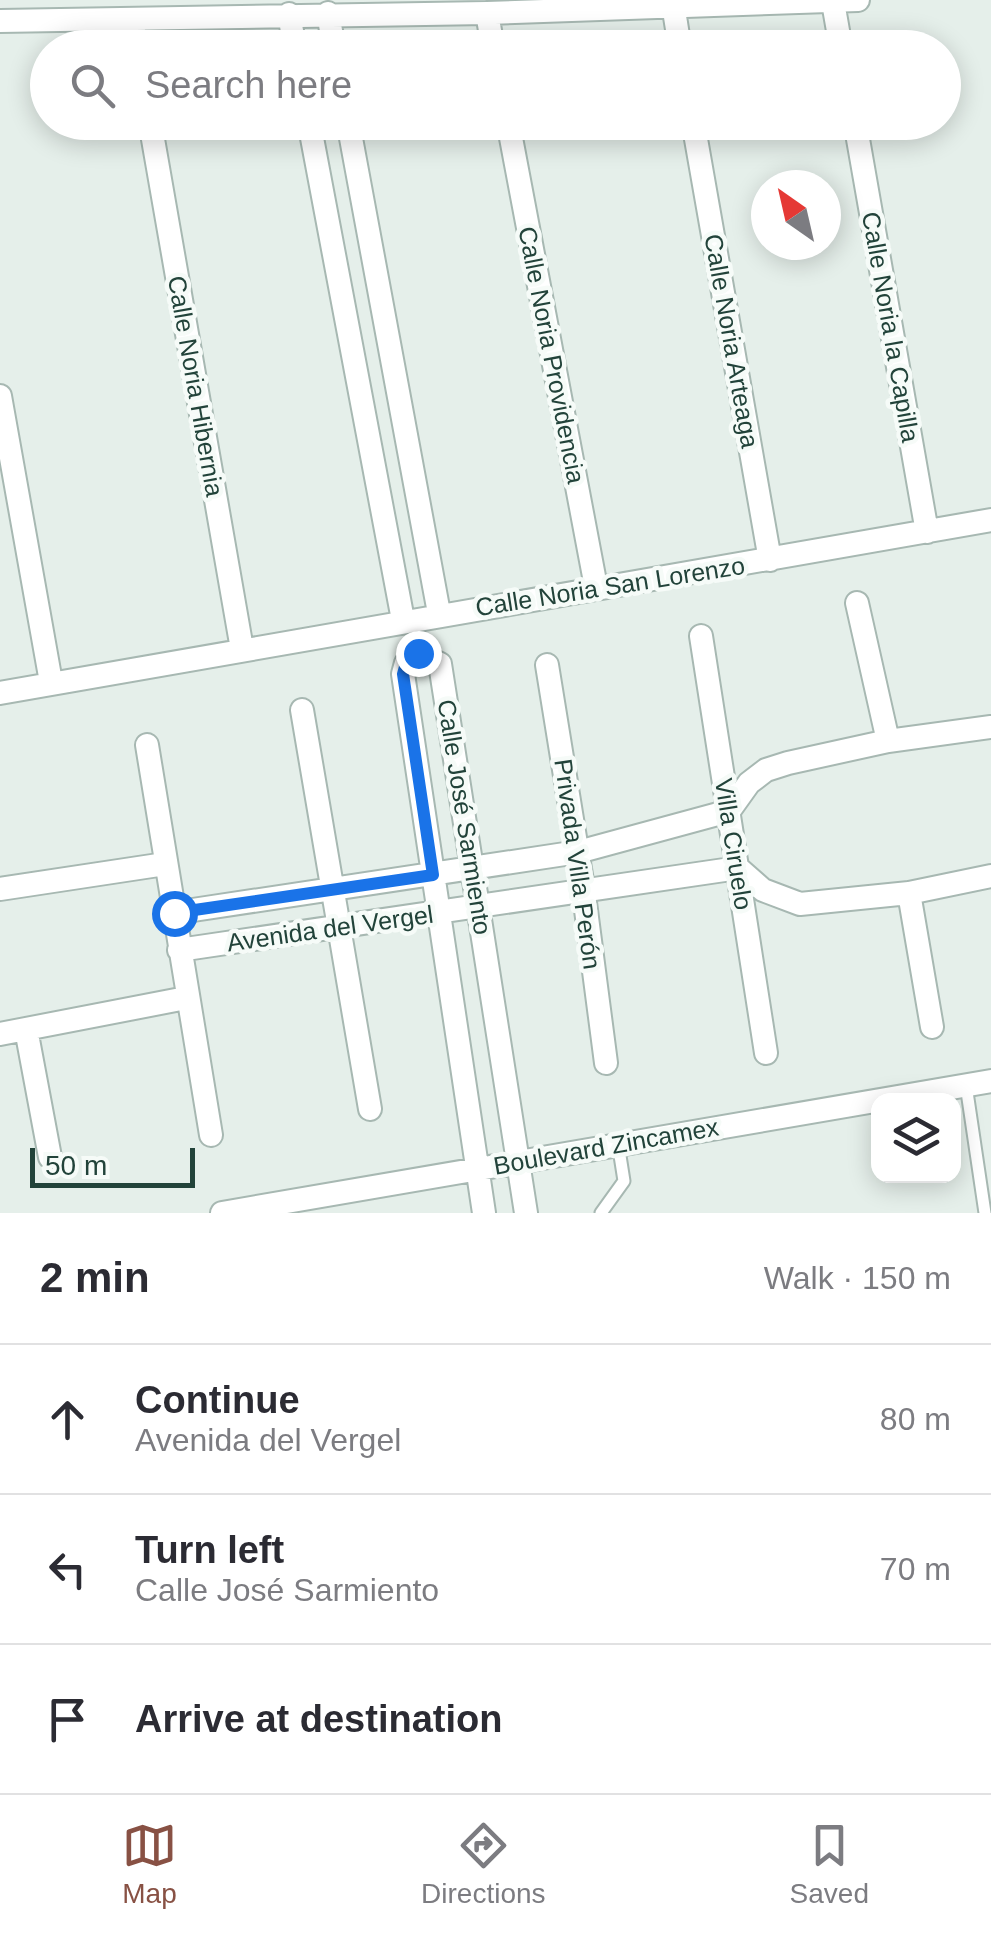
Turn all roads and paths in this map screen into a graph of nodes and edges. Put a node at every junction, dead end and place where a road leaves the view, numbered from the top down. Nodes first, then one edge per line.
1 (858, 0) edge
2 (834, 2) edge
3 (672, 4) junction
4 (328, 13) junction
5 (487, 13) junction
6 (289, 14) junction
7 (132, 20) junction
8 (0, 21) edge
9 (134, 30) edge
10 (292, 30) edge
11 (331, 30) edge
12 (490, 30) edge
13 (677, 30) edge
14 (839, 30) edge
15 (153, 140) edge
16 (313, 140) edge
17 (351, 140) edge
18 (511, 140) edge
19 (696, 140) edge
20 (858, 140) edge
21 (0, 396) edge
22 (991, 520) edge
23 (927, 532) junction
24 (770, 560) junction
25 (596, 586) junction
26 (857, 603) dead end
27 (438, 613) junction
28 (404, 620) junction
29 (701, 636) dead end
30 (242, 649) junction
31 (547, 665) dead end
32 (51, 682) junction
33 (0, 693) edge
34 (302, 710) dead end
35 (991, 728) edge
36 (888, 741) junction
37 (146, 745) dead end
38 (729, 811) junction
39 (578, 852) junction
40 (164, 864) junction
41 (474, 867) junction
42 (738, 868) junction
43 (433, 875) junction
44 (991, 876) edge
45 (583, 887) junction
46 (0, 888) edge
47 (333, 890) junction
48 (909, 893) junction
49 (481, 906) junction
50 (439, 912) junction
51 (174, 913) junction
52 (338, 926) junction
53 (179, 950) junction
54 (186, 998) junction
55 (932, 1027) dead end
56 (26, 1030) junction
57 (0, 1034) edge
58 (766, 1053) dead end
59 (606, 1063) dead end
60 (991, 1081) edge
61 (966, 1086) junction
62 (370, 1109) dead end
63 (211, 1135) dead end
64 (618, 1144) junction
65 (50, 1156) dead end
66 (516, 1160) junction
67 (476, 1168) junction
68 (222, 1213) edge
69 (484, 1213) edge
70 (526, 1213) edge
71 (601, 1213) edge
72 (985, 1213) edge

1 - 2 street
2 - 3 street
2 - 14 street
3 - 5 street
3 - 13 street
4 - 5 street
4 - 6 street
4 - 11 street
5 - 12 street
6 - 7 street
6 - 10 street
7 - 8 street
7 - 9 street
15 - 30 street, Calle Noria Hibernia
16 - 28 street
17 - 27 street
18 - 25 street, Calle Noria Providencia
19 - 24 street, Calle Noria Arteaga
20 - 23 street, Calle Noria la Capilla
21 - 32 street
22 - 23 street, Calle Noria San Lorenzo
23 - 24 street, Calle Noria San Lorenzo
24 - 25 street, Calle Noria San Lorenzo
25 - 27 street, Calle Noria San Lorenzo
26 - 36 street
27 - 28 street, Calle Noria San Lorenzo
28 - 30 street, Calle Noria San Lorenzo
29 - 38 street, Villa Ciruelo
30 - 32 street, Calle Noria San Lorenzo
31 - 39 street, Privada Villa Perón
32 - 33 street, Calle Noria San Lorenzo
34 - 47 street
35 - 36 street
36 - 38 street
37 - 40 street
38 - 39 street, Avenida del Vergel
38 - 42 street, Villa Ciruelo
39 - 41 street, Avenida del Vergel
39 - 45 street, Privada Villa Perón
40 - 46 street
40 - 51 street
41 - 43 street, Avenida del Vergel
41 - 43 street, Calle José Sarmiento
41 - 49 street, Calle José Sarmiento
42 - 45 street, Avenida del Vergel
42 - 48 street
42 - 58 street, Villa Ciruelo
43 - 47 street, Avenida del Vergel
43 - 50 street, Calle José Sarmiento
44 - 48 street
45 - 49 street, Avenida del Vergel
45 - 59 street, Privada Villa Perón
47 - 51 street, Avenida del Vergel
47 - 52 street
48 - 55 street
49 - 50 street, Avenida del Vergel
49 - 66 street, Calle José Sarmiento
50 - 52 street, Avenida del Vergel
50 - 67 street, Calle José Sarmiento
51 - 53 street
52 - 53 street, Avenida del Vergel
52 - 62 street
53 - 54 street
54 - 56 street
54 - 63 street
56 - 57 street
56 - 65 street
60 - 61 street, Boulevard Zincamex
61 - 64 street, Boulevard Zincamex
61 - 72 lane
64 - 66 street, Boulevard Zincamex
64 - 71 lane
66 - 67 street, Boulevard Zincamex
66 - 70 street, Calle José Sarmiento
67 - 68 street, Boulevard Zincamex
67 - 69 street, Calle José Sarmiento

